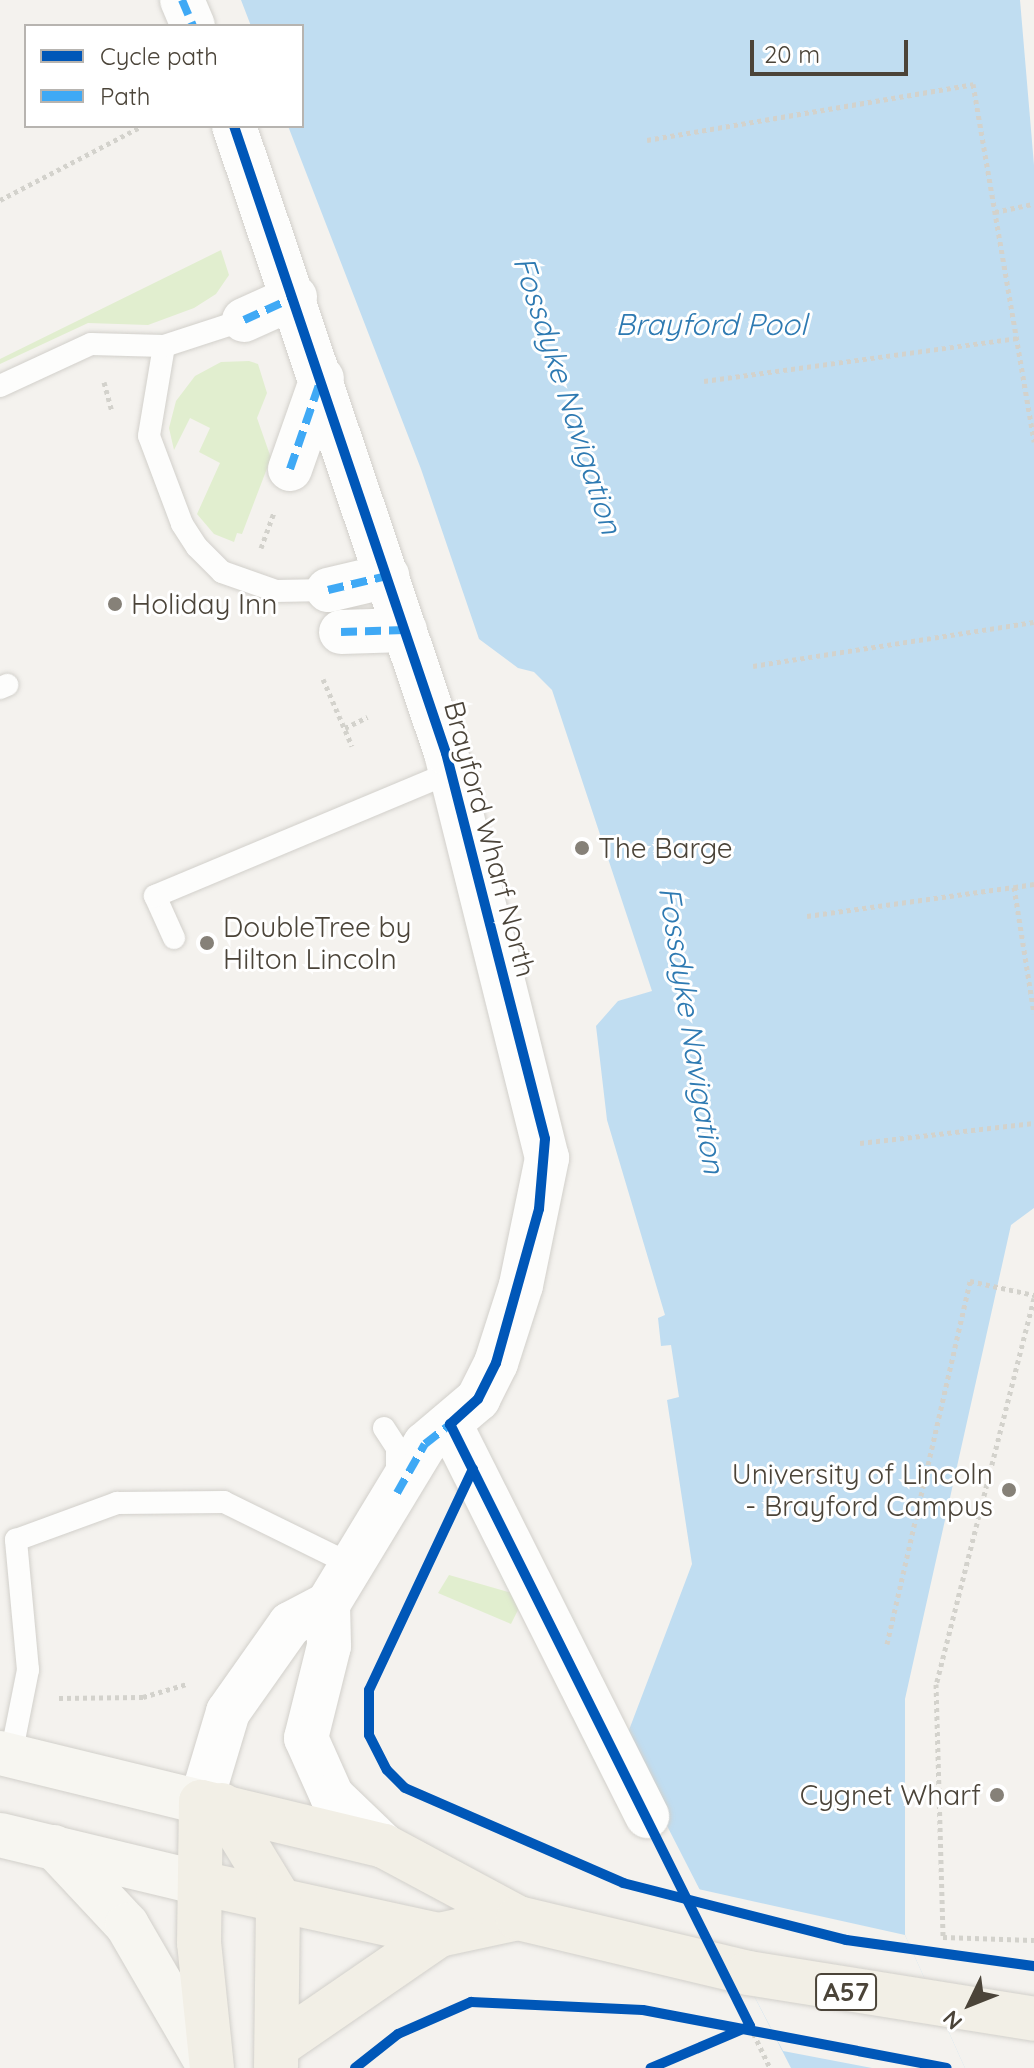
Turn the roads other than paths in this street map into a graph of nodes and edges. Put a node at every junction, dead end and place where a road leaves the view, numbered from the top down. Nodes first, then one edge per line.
1 (182, 0) edge
2 (192, 24) edge
3 (235, 128) edge
4 (295, 297) junction
5 (244, 320) joint
6 (164, 346) junction
7 (322, 378) junction
8 (0, 386) edge
9 (290, 469) dead end
10 (387, 576) junction
11 (328, 590) joint
12 (405, 630) junction
13 (341, 632) dead end
14 (451, 772) junction
15 (174, 938) dead end
16 (450, 1424) junction
17 (384, 1428) dead end
18 (397, 1493) junction
19 (352, 1565) junction
20 (328, 1604) junction
21 (6, 1754) edge
22 (212, 1804) junction
23 (647, 1816) dead end
24 (0, 1835) edge
25 (384, 1846) junction
26 (54, 1847) junction
27 (200, 1883) junction
28 (278, 1897) junction
29 (518, 1918) junction
30 (439, 1935) junction
31 (1034, 2019) edge
32 (278, 2056) edge
33 (211, 2068) edge

1 - 2 street
3 - 4 street, Brayford Wharf North
4 - 5 street
4 - 7 street, Brayford Wharf North
5 - 6 lane
6 - 8 lane
6 - 11 lane
7 - 9 street
7 - 10 street, Brayford Wharf North
10 - 11 street
10 - 12 street, Brayford Wharf North
12 - 13 street
12 - 14 street, Brayford Wharf North
14 - 15 lane
14 - 16 street, Brayford Wharf North
16 - 18 street, Brayford Wharf North
16 - 23 street
17 - 18 lane
18 - 19 street, Brayford Wharf North
19 - 20 street, Brayford Wharf North
19 - 21 lane
20 - 22 street
20 - 25 street
21 - 22 main road
22 - 25 main road
22 - 27 main road
22 - 28 main road
24 - 26 main road
25 - 29 main road
26 - 27 main road
26 - 33 main road
27 - 28 main road
27 - 33 main road
28 - 30 main road
28 - 32 main road
29 - 30 main road
29 - 31 main road, A57
30 - 32 main road

